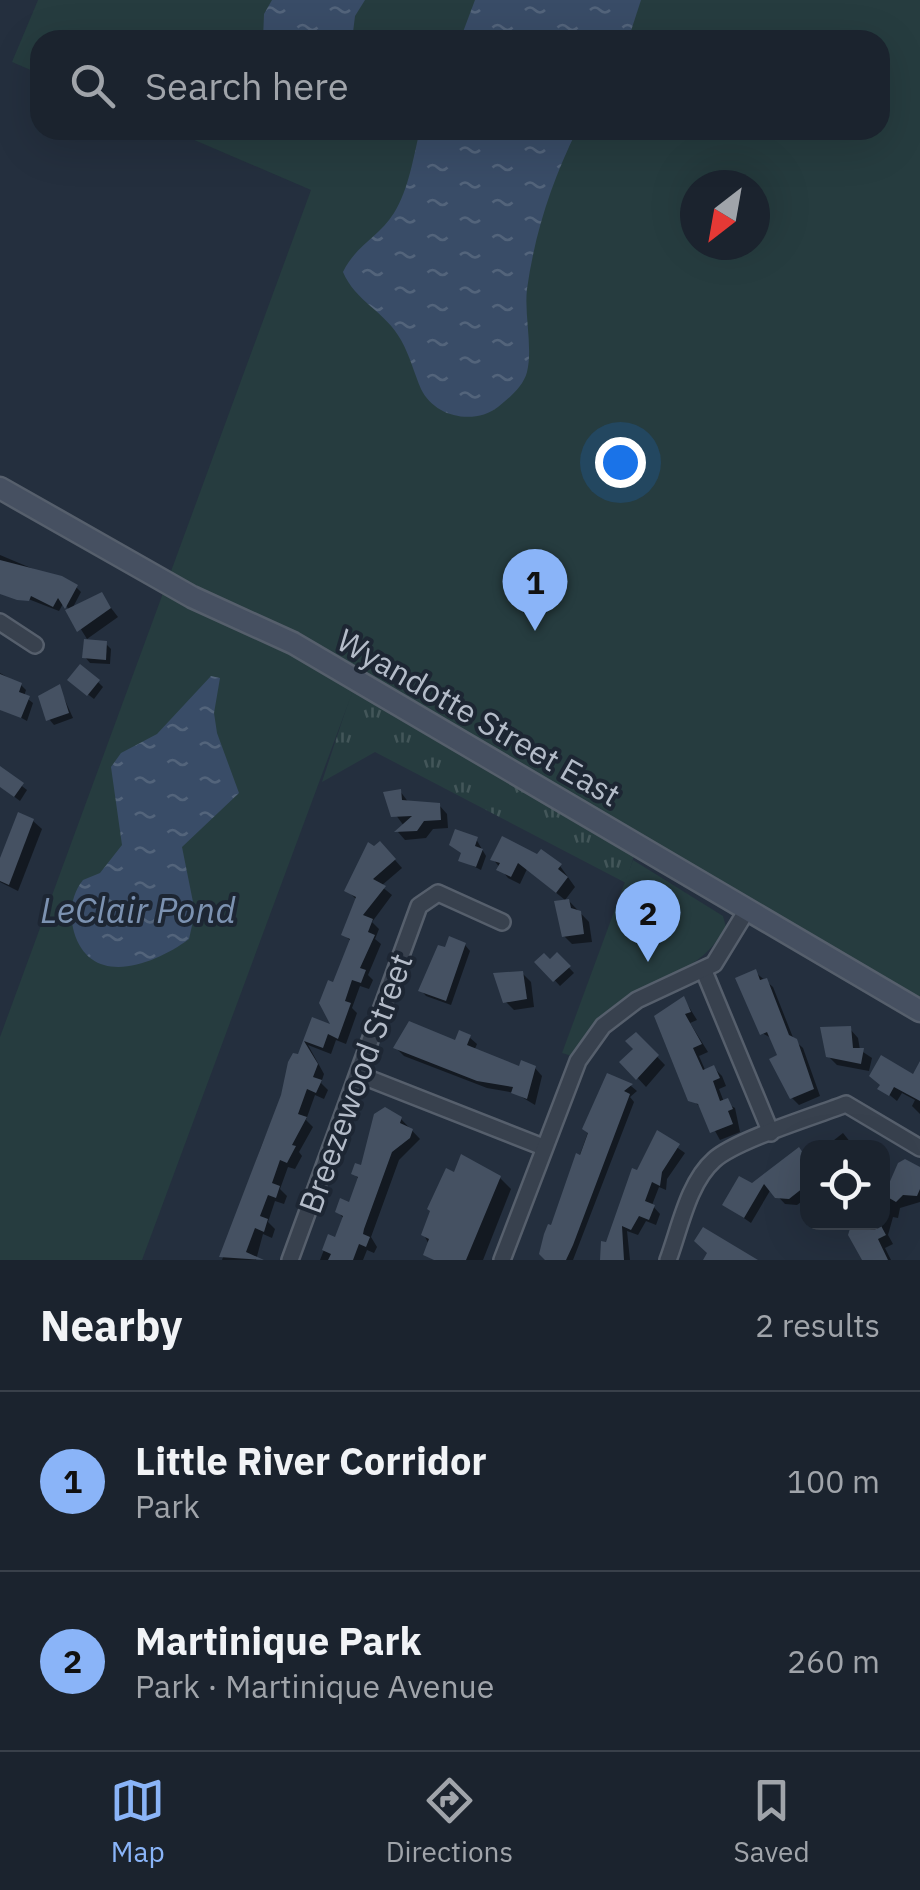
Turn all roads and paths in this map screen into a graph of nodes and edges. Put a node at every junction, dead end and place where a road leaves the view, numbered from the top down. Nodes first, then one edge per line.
1 (0, 488) edge
2 (0, 622) edge
3 (35, 644) dead end
4 (747, 910) junction
5 (502, 922) dead end
6 (704, 971) junction
7 (920, 1011) edge
8 (360, 1074) junction
9 (771, 1133) junction
10 (543, 1147) junction
11 (920, 1148) edge
12 (290, 1260) edge
13 (502, 1260) edge
14 (668, 1260) edge

1 - 4 street, Wyandotte Street East
2 - 3 street
4 - 6 street
4 - 7 street, Wyandotte Street East
5 - 8 street, Breezewood Street
6 - 9 street
6 - 10 street
8 - 10 street
8 - 12 street, Breezewood Street
9 - 11 street
9 - 14 street
10 - 13 street

